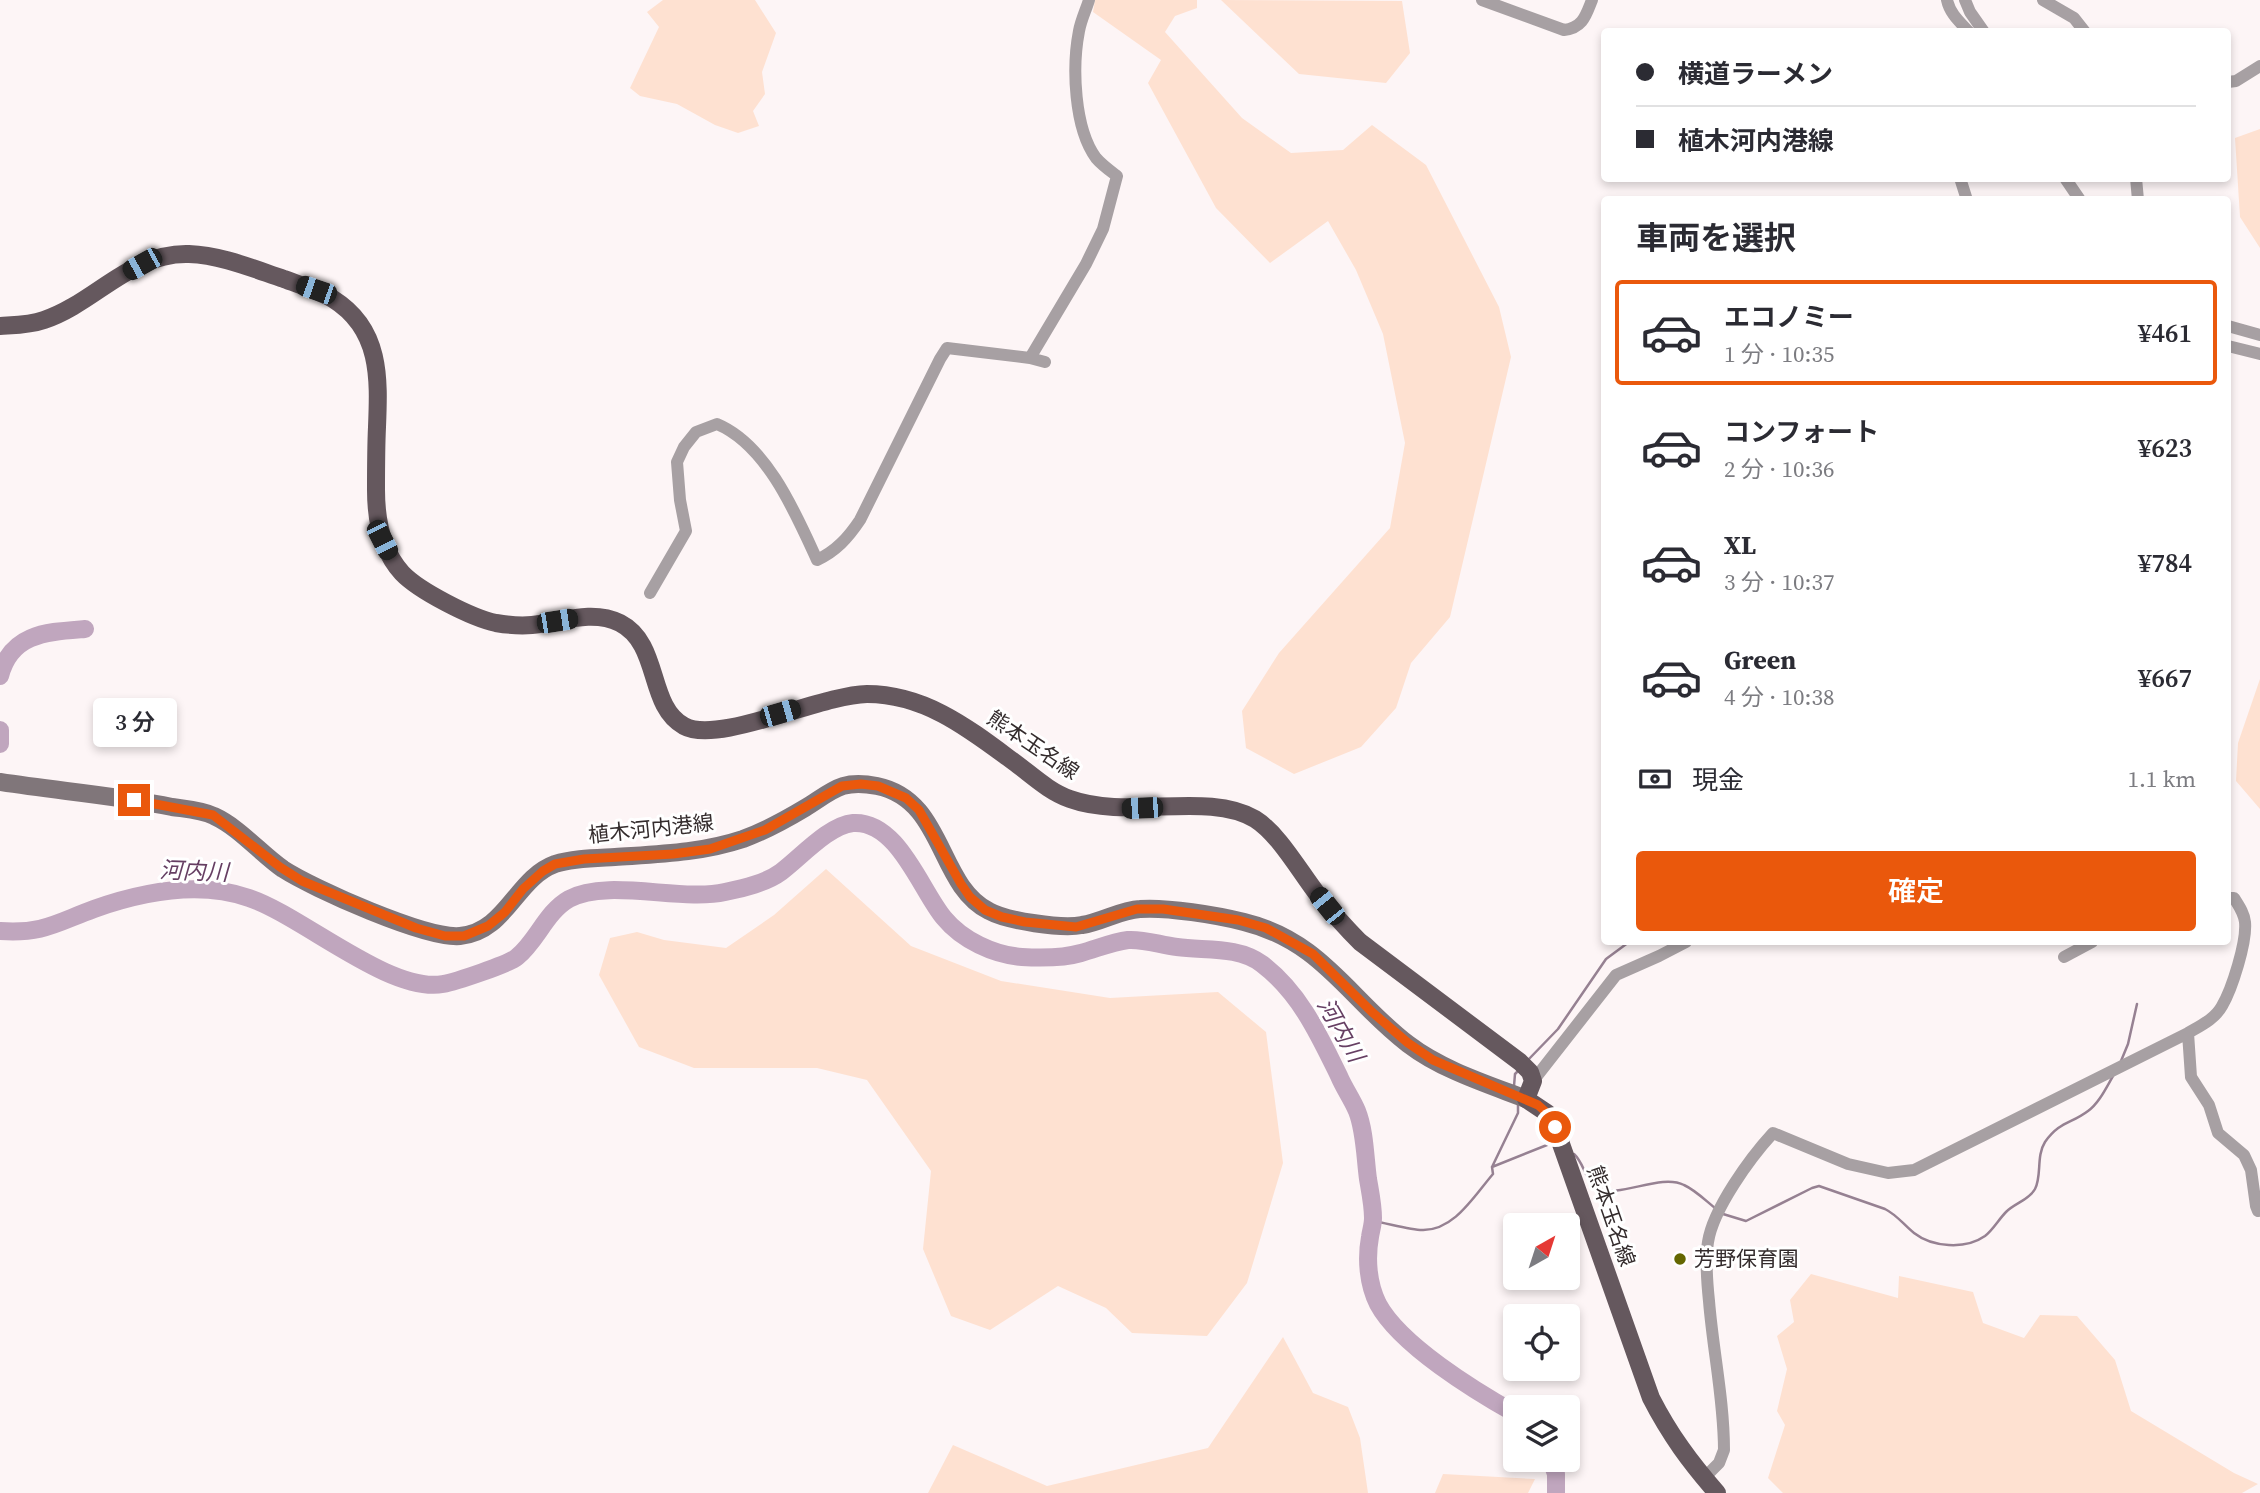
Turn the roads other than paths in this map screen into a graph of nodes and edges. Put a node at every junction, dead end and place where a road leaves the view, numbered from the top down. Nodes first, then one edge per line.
1 (1089, 0) edge
2 (1482, 0) edge
3 (1591, 0) edge
4 (1947, 0) edge
5 (1965, 0) edge
6 (2043, 0) edge
7 (1513, 6) edge
8 (1965, 28) edge
9 (1981, 28) edge
10 (2082, 28) edge
11 (2260, 66) edge
12 (2231, 82) edge
13 (0, 326) edge
14 (2231, 327) edge
15 (2260, 335) edge
16 (2231, 347) edge
17 (2260, 354) edge
18 (1030, 358) junction
19 (1045, 362) dead end
20 (650, 593) dead end
21 (0, 782) edge
22 (2231, 898) edge
23 (1681, 945) edge
24 (2086, 945) edge
25 (2064, 957) dead end
26 (2188, 1033) junction
27 (1533, 1081) junction
28 (1526, 1098) junction
29 (2258, 1211) edge
30 (1703, 1478) junction
31 (1717, 1493) edge

1 - 18 street
2 - 7 street
3 - 7 street
4 - 8 street
5 - 9 street
6 - 10 street
11 - 12 street
13 - 27 main road, 熊本玉名線
14 - 15 street
16 - 17 street
18 - 19 street
18 - 20 street
21 - 28 main road, 植木河内港線
22 - 26 street
23 - 27 street
24 - 25 street
26 - 29 street
26 - 30 street
27 - 28 main road
28 - 30 main road, 熊本玉名線
30 - 31 main road, 熊本玉名線

